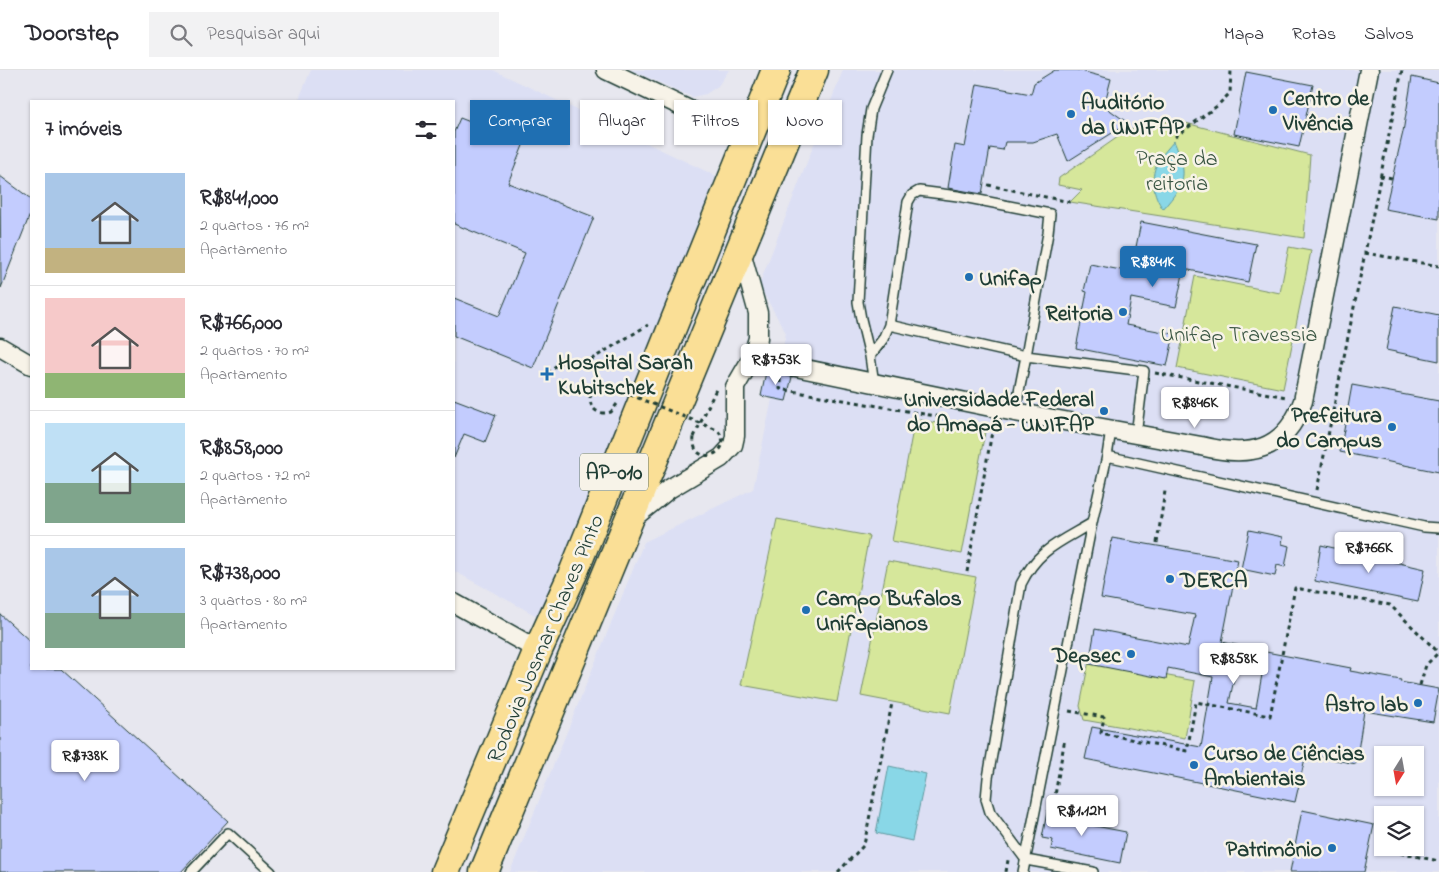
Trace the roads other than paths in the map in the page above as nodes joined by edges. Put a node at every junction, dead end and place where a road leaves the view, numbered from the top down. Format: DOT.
graph roads {
  1 [pos="606,70"];
  2 [pos="776,70"];
  3 [pos="814,70"];
  4 [pos="887,70"];
  5 [pos="1368,70"];
  6 [pos="674,103"];
  7 [pos="758,114"];
  8 [pos="745,145"];
  9 [pos="740,248"];
  10 [pos="888,325"];
  11 [pos="0,347"];
  12 [pos="870,356"];
  13 [pos="1026,356"];
  14 [pos="752,358"];
  15 [pos="30,364"];
  16 [pos="874,384"];
  17 [pos="1015,412"];
  18 [pos="1111,430"];
  19 [pos="1136,435"];
  20 [pos="1107,456"];
  21 [pos="628,522"];
  22 [pos="1092,523"];
  23 [pos="1438,528"];
  24 [pos="455,604"];
  25 [pos="538,650"];
  26 [pos="1026,860"];
  27 [pos="191,872"];
  28 [pos="271,872"];
  29 [pos="445,872"];
  30 [pos="484,872"];
  31 [pos="1024,872"];
  32 [pos="1094,872"];
  1 -- 6 [label="street"];
  2 -- 7 [label="main road, Rodovia Josmar Chaves Pinto / AP-010"];
  3 -- 9 [label="main road, Rodovia Josmar Chaves Pinto / AP-010"];
  4 -- 12 [label="lane"];
  5 -- 19 [label="street"];
  8 -- 25 [label="main road, Rodovia Josmar Chaves Pinto / AP-010"];
  9 -- 14 [label="street"];
  9 -- 21 [label="main road, Rodovia Josmar Chaves Pinto / AP-010"];
  10 -- 12 [label="lane"];
  10 -- 13 [label="lane"];
  10 -- 13 [label="lane"];
  11 -- 15 [label="street"];
  12 -- 16 [label="lane"];
  13 -- 17 [label="lane"];
  13 -- 19 [label="lane"];
  14 -- 16 [label="street"];
  14 -- 21 [label="street"];
  16 -- 17 [label="street"];
  17 -- 18 [label="street"];
  18 -- 19 [label="street"];
  18 -- 20 [label="lane"];
  20 -- 22 [label="lane"];
  20 -- 23 [label="lane"];
  21 -- 30 [label="main road, Rodovia Josmar Chaves Pinto / AP-010"];
  22 -- 26 [label="lane"];
  22 -- 26 [label="lane"];
  24 -- 25 [label="street"];
  25 -- 29 [label="main road, Rodovia Josmar Chaves Pinto / AP-010"];
  26 -- 31 [label="lane"];
  26 -- 32 [label="lane"];
  27 -- 28 [label="lane"];
}
